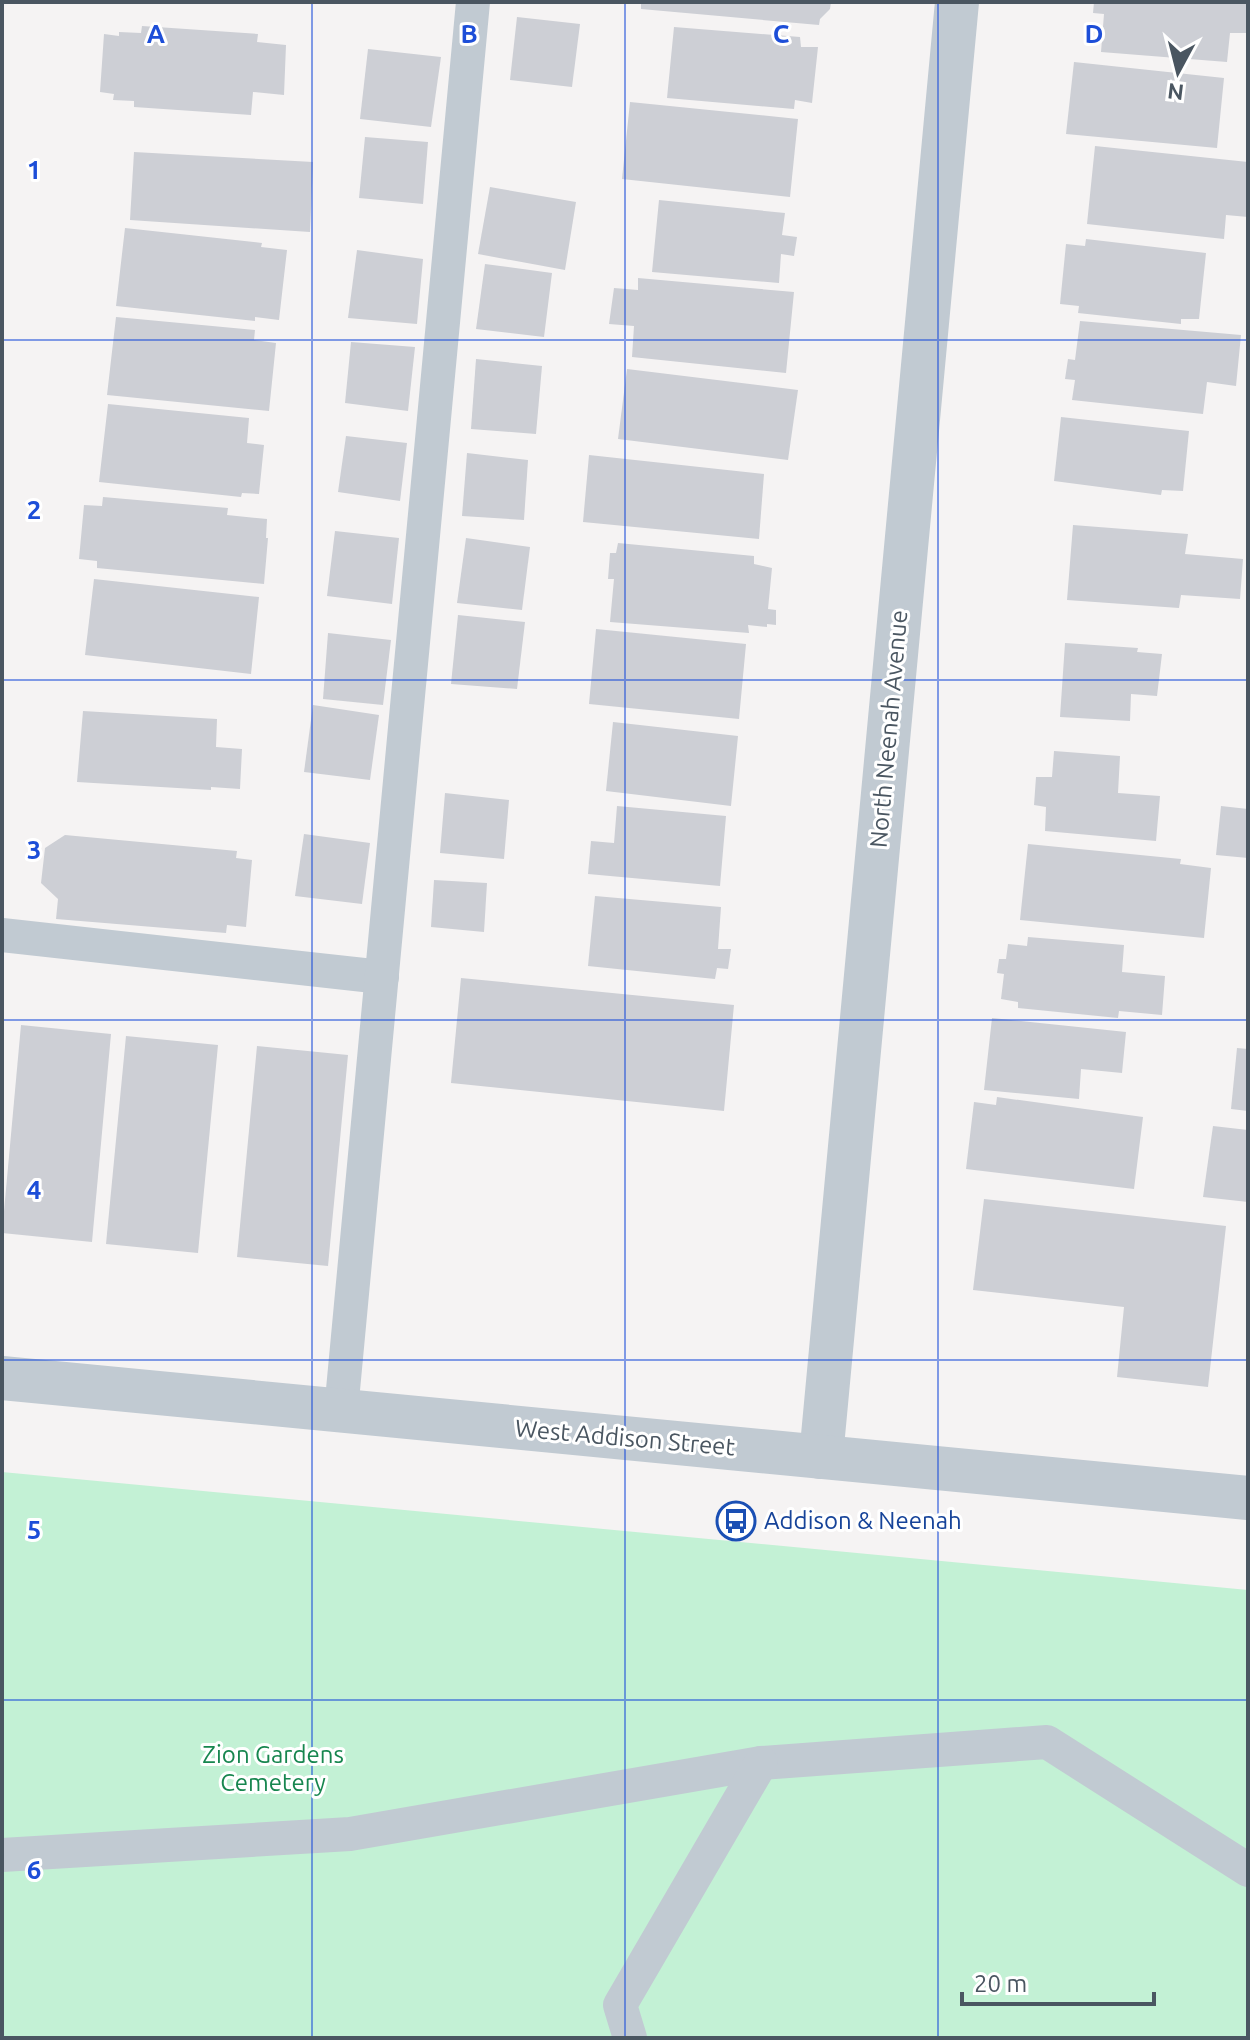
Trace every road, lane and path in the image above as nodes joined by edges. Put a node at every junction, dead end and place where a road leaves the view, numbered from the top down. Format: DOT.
graph roads {
  1 [pos="473,2"];
  2 [pos="957,2"];
  3 [pos="2,935"];
  4 [pos="382,977"];
  5 [pos="2,1378"];
  6 [pos="341,1411"];
  7 [pos="821,1457"];
  8 [pos="1248,1498"];
  9 [pos="761,1763"];
  10 [pos="2,1855"];
  11 [pos="1248,1870"];
  12 [pos="630,2038"];
  1 -- 4 [label="lane"];
  2 -- 7 [label="street, North Neenah Avenue"];
  3 -- 4 [label="lane"];
  4 -- 6 [label="lane"];
  5 -- 6 [label="street, West Addison Street"];
  6 -- 7 [label="street, West Addison Street"];
  7 -- 8 [label="street, West Addison Street"];
  9 -- 10 [label="lane"];
  9 -- 11 [label="lane"];
  9 -- 12 [label="lane"];
}
